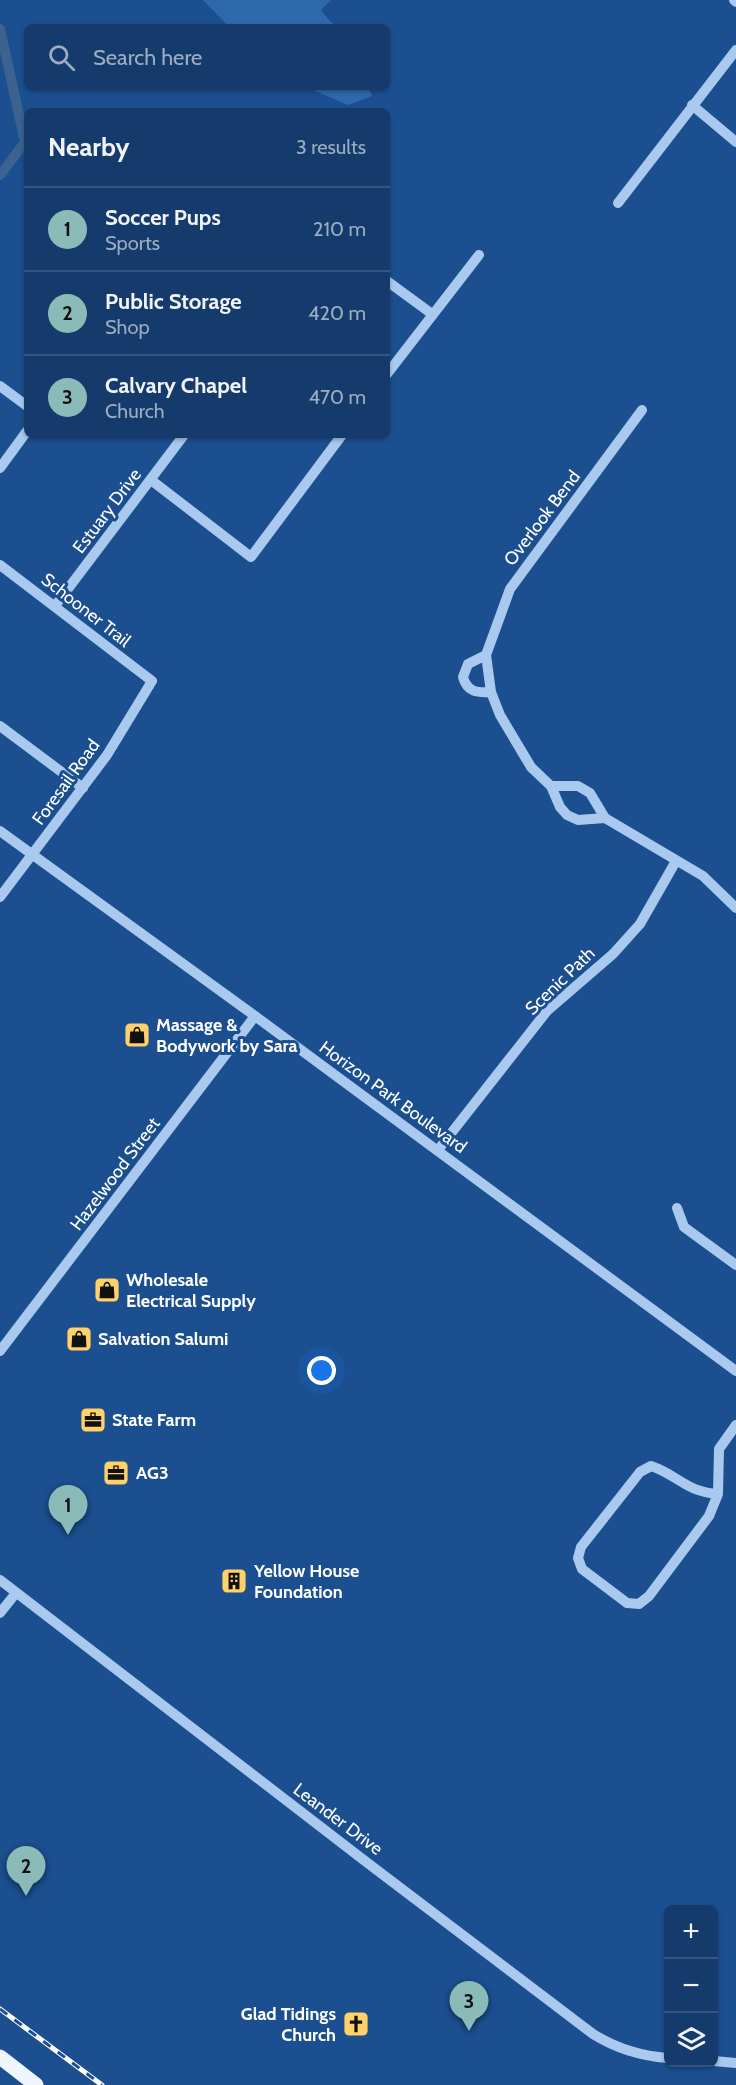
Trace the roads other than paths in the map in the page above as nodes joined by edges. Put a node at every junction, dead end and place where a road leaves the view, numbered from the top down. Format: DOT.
graph roads {
  1 [pos="736,50"];
  2 [pos="692,105"];
  3 [pos="736,142"];
  4 [pos="618,203"];
  5 [pos="479,255"];
  6 [pos="390,283"];
  7 [pos="432,314"];
  8 [pos="390,370"];
  9 [pos="0,386"];
  10 [pos="24,404"];
  11 [pos="642,410"];
  12 [pos="24,435"];
  13 [pos="182,438"];
  14 [pos="340,438"];
  15 [pos="0,468"];
  16 [pos="151,480"];
  17 [pos="0,565"];
  18 [pos="55,606"];
  19 [pos="486,655"];
  20 [pos="152,681"];
  21 [pos="491,692"];
  22 [pos="0,726"];
  23 [pos="551,786"];
  24 [pos="83,788"];
  25 [pos="604,818"];
  26 [pos="0,831"];
  27 [pos="33,855"];
  28 [pos="676,861"];
  29 [pos="0,897"];
  30 [pos="736,908"];
  31 [pos="255,1016"];
  32 [pos="438,1150"];
  33 [pos="677,1208"];
  34 [pos="736,1265"];
  35 [pos="0,1351"];
  36 [pos="736,1371"];
  37 [pos="736,1425"];
  38 [pos="718,1494"];
  39 [pos="0,1580"];
  40 [pos="16,1593"];
  41 [pos="0,1613"];
  42 [pos="0,2057"];
  43 [pos="664,2058"];
  44 [pos="718,2061"];
  45 [pos="736,2063"];
  46 [pos="36,2085"];
  1 -- 2 [label="street"];
  2 -- 3 [label="street"];
  2 -- 4 [label="street"];
  5 -- 7 [label="street"];
  6 -- 7 [label="street"];
  7 -- 8 [label="street"];
  9 -- 10 [label="street"];
  11 -- 19 [label="street, Overlook Bend"];
  12 -- 15 [label="street"];
  13 -- 16 [label="street, Estuary Drive"];
  14 -- 16 [label="street"];
  16 -- 18 [label="street, Estuary Drive"];
  17 -- 18 [label="street, Schooner Trail"];
  18 -- 20 [label="street, Schooner Trail"];
  19 -- 21 [label="street, Overlook Bend"];
  19 -- 21 [label="street, Overlook Bend"];
  20 -- 24 [label="street, Foresail Road"];
  21 -- 23 [label="street, Overlook Bend"];
  22 -- 24 [label="street"];
  23 -- 25 [label="street"];
  23 -- 25 [label="street, Overlook Bend"];
  24 -- 27 [label="street, Foresail Road"];
  25 -- 28 [label="street"];
  26 -- 27 [label="street, Horizon Park Boulevard"];
  27 -- 29 [label="street, Foresail Road"];
  27 -- 31 [label="street, Horizon Park Boulevard"];
  28 -- 30 [label="street"];
  28 -- 32 [label="street, Scenic Path"];
  31 -- 32 [label="street, Horizon Park Boulevard"];
  31 -- 35 [label="street, Hazelwood Street"];
  32 -- 36 [label="street, Horizon Park Boulevard"];
  33 -- 34 [label="street"];
  37 -- 38 [label="street"];
  38 -- 38 [label="street"];
  39 -- 40 [label="street, Leander Drive"];
  40 -- 41 [label="street"];
  40 -- 43 [label="street, Leander Drive"];
  42 -- 46 [label="main road"];
  44 -- 45 [label="street"];
}
